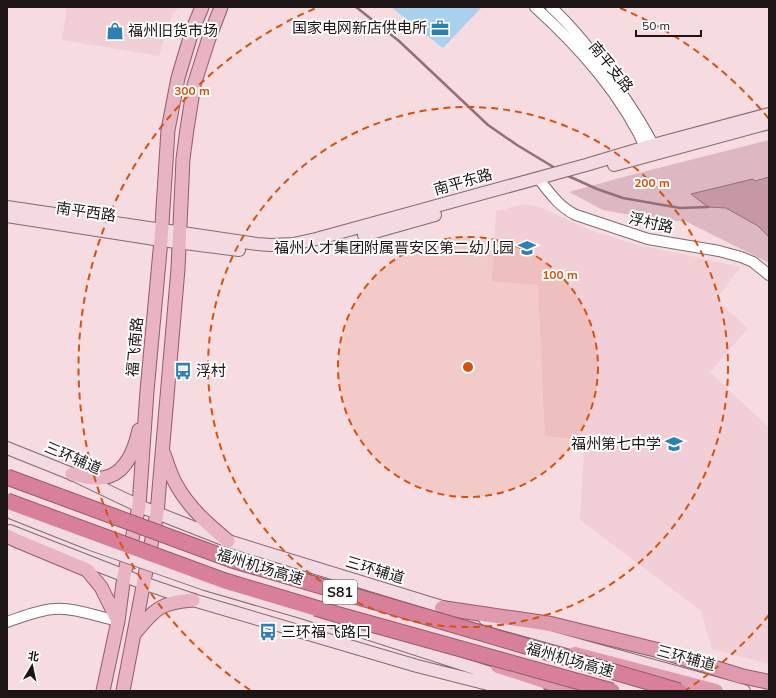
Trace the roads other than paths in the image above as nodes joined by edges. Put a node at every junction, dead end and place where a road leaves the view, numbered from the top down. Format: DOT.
graph roads {
  1 [pos="202,7"];
  2 [pos="221,7"];
  3 [pos="535,7"];
  4 [pos="551,7"];
  5 [pos="769,114"];
  6 [pos="769,123"];
  7 [pos="651,150"];
  8 [pos="545,180"];
  9 [pos="7,207"];
  10 [pos="7,216"];
  11 [pos="161,235"];
  12 [pos="180,237"];
  13 [pos="769,275"];
  14 [pos="147,391"];
  15 [pos="7,448"];
  16 [pos="162,449"];
  17 [pos="72,474"];
  18 [pos="7,477"];
  19 [pos="7,501"];
  20 [pos="139,506"];
  21 [pos="7,511"];
  22 [pos="157,513"];
  23 [pos="7,530"];
  24 [pos="7,536"];
  25 [pos="228,542"];
  26 [pos="124,576"];
  27 [pos="143,583"];
  28 [pos="193,600"];
  29 [pos="442,608"];
  30 [pos="339,615"];
  31 [pos="118,621"];
  32 [pos="7,622"];
  33 [pos="473,631"];
  34 [pos="134,635"];
  35 [pos="769,682"];
  36 [pos="103,691"];
  37 [pos="123,691"];
  38 [pos="516,691"];
  39 [pos="538,691"];
  40 [pos="575,691"];
  41 [pos="612,691"];
  42 [pos="679,691"];
  43 [pos="716,691"];
  44 [pos="744,691"];
  1 -- 11 [label="main road, 福飞南路"];
  2 -- 12 [label="main road"];
  3 -- 7 [label="street, 南平支路"];
  4 -- 7 [label="street, 南平支路"];
  5 -- 7 [label="main road, 南平东路"];
  6 -- 7 [label="main road, 南平东路"];
  7 -- 8 [label="main road, 南平东路"];
  8 -- 12 [label="main road, 南平东路"];
  8 -- 13 [label="street, 浮村路"];
  9 -- 11 [label="main road, 南平西路"];
  10 -- 11 [label="main road, 南平西路"];
  11 -- 12 [label="main road, 南平东路"];
  11 -- 14 [label="main road, 福飞南路"];
  12 -- 16 [label="main road"];
  14 -- 17 [label="main road"];
  14 -- 20 [label="main road, 福飞南路"];
  15 -- 17 [label="main road, 三环辅道"];
  16 -- 22 [label="main road"];
  16 -- 25 [label="main road"];
  17 -- 20 [label="main road, 三环辅道"];
  18 -- 33 [label="highway, 福州机场高速 / S81, bridge"];
  19 -- 30 [label="highway, 福州机场高速 / S81, bridge"];
  20 -- 22 [label="main road, 三环辅道"];
  20 -- 26 [label="main road, 福飞南路"];
  21 -- 39 [label="main road, bridge"];
  22 -- 25 [label="main road, 三环辅道"];
  22 -- 27 [label="main road"];
  23 -- 26 [label="main road"];
  24 -- 31 [label="main road"];
  25 -- 29 [label="main road, 三环辅道"];
  26 -- 27 [label="main road"];
  26 -- 31 [label="main road, 福飞南路"];
  27 -- 28 [label="main road"];
  27 -- 34 [label="main road"];
  28 -- 34 [label="main road"];
  28 -- 38 [label="main road"];
  29 -- 35 [label="highway"];
  29 -- 44 [label="main road, 三环辅道"];
  30 -- 40 [label="highway, bridge"];
  30 -- 41 [label="highway, 福州机场高速 / S81, bridge"];
  31 -- 32 [label="street"];
  31 -- 36 [label="main road, 福飞南路"];
  33 -- 42 [label="highway, 福州机场高速 / S81, bridge"];
  33 -- 43 [label="highway, bridge"];
  34 -- 37 [label="main road"];
}
